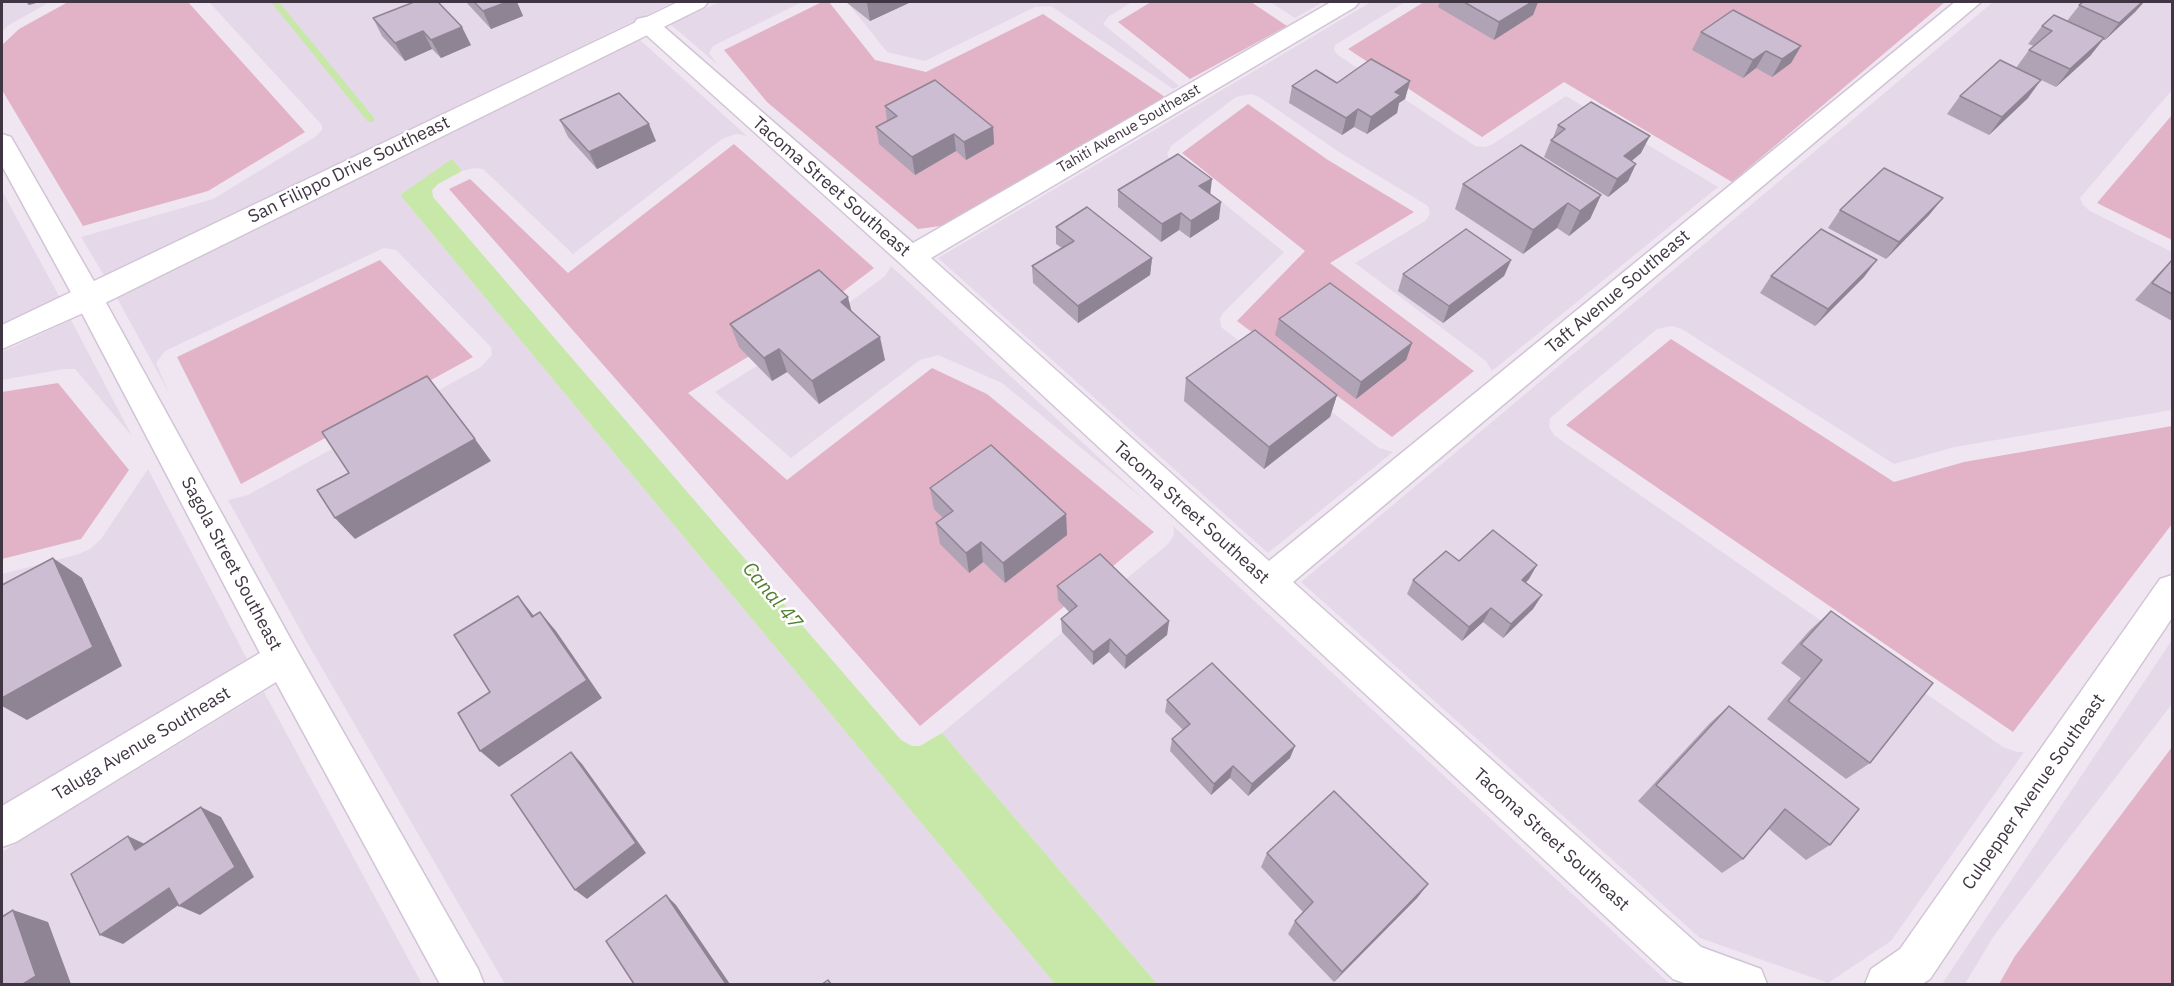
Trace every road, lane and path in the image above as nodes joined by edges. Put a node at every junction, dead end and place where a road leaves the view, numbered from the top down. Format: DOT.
graph roads {
  1 [pos="696,2"];
  2 [pos="1347,2"];
  3 [pos="1969,2"];
  4 [pos="646,24"];
  5 [pos="2,143"];
  6 [pos="910,258"];
  7 [pos="88,298"];
  8 [pos="2,338"];
  9 [pos="1267,583"];
  10 [pos="2172,590"];
  11 [pos="282,659"];
  12 [pos="2,828"];
  13 [pos="463,984"];
  14 [pos="1746,984"];
  15 [pos="1886,984"];
  1 -- 4 [label="street, San Filippo Drive Southeast"];
  2 -- 6 [label="street, Tahiti Avenue Southeast"];
  3 -- 9 [label="street, Taft Avenue Southeast"];
  4 -- 6 [label="street, Tacoma Street Southeast"];
  4 -- 7 [label="street, San Filippo Drive Southeast"];
  5 -- 7 [label="street, Sagola Street Southeast"];
  6 -- 9 [label="street, Tacoma Street Southeast"];
  7 -- 8 [label="street, San Filippo Drive Southeast"];
  7 -- 11 [label="street, Sagola Street Southeast"];
  9 -- 14 [label="street, Tacoma Street Southeast"];
  10 -- 15 [label="street, Culpepper Avenue Southeast"];
  11 -- 12 [label="street, Taluga Avenue Southeast"];
  11 -- 13 [label="street, Sagola Street Southeast"];
}
